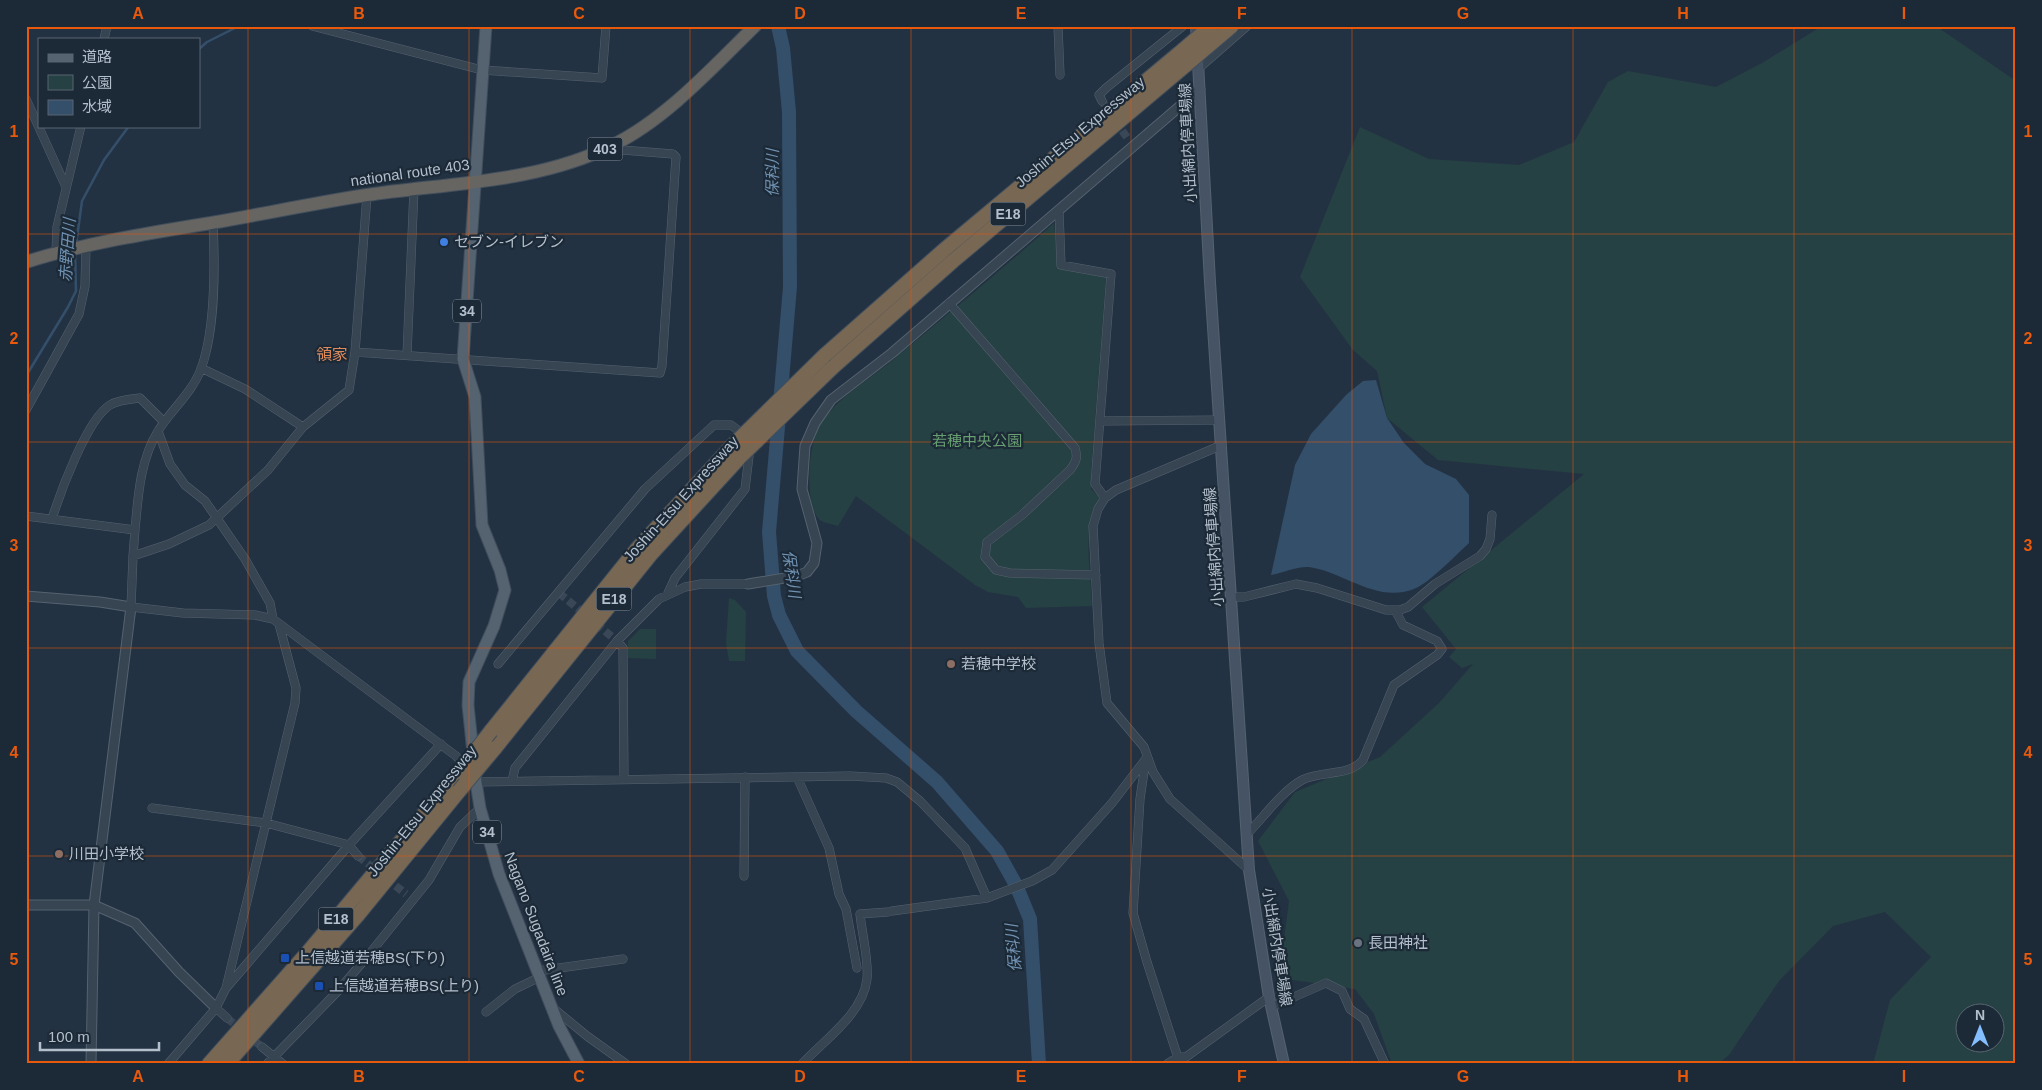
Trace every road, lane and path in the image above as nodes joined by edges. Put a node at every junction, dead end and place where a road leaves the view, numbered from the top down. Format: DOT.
graph roads {
  1 [pos="312,26"];
  2 [pos="486,26"];
  3 [pos="606,26"];
  4 [pos="755,26"];
  5 [pos="1058,26"];
  6 [pos="1183,26"];
  7 [pos="1196,26"];
  8 [pos="1210,26"];
  9 [pos="1232,26"];
  10 [pos="1248,26"];
  11 [pos="1187,62"];
  12 [pos="482,70"];
  13 [pos="1060,75"];
  14 [pos="1200,89"];
  15 [pos="26,99"];
  16 [pos="1102,101"];
  17 [pos="38,125"];
  18 [pos="39,128"];
  19 [pos="81,128"];
  20 [pos="615,145"];
  21 [pos="476,180"];
  22 [pos="66,187"];
  23 [pos="414,189"];
  24 [pos="367,195"];
  25 [pos="1060,211"];
  26 [pos="213,222"];
  27 [pos="82,247"];
  28 [pos="60,252"];
  29 [pos="26,263"];
  30 [pos="949,303"];
  31 [pos="355,352"];
  32 [pos="407,356"];
  33 [pos="463,359"];
  34 [pos="201,368"];
  35 [pos="26,410"];
  36 [pos="1220,420"];
  37 [pos="1100,421"];
  38 [pos="164,422"];
  39 [pos="303,427"];
  40 [pos="158,431"];
  41 [pos="1222,444"];
  42 [pos="736,451"];
  43 [pos="1105,498"];
  44 [pos="1492,515"];
  45 [pos="26,516"];
  46 [pos="218,517"];
  47 [pos="52,519"];
  48 [pos="135,530"];
  49 [pos="133,556"];
  50 [pos="1096,575"];
  51 [pos="748,584"];
  52 [pos="668,593"];
  53 [pos="26,596"];
  54 [pos="1232,596"];
  55 [pos="131,607"];
  56 [pos="1394,610"];
  57 [pos="276,622"];
  58 [pos="617,641"];
  59 [pos="498,664"];
  60 [pos="441,744"];
  61 [pos="1146,758"];
  62 [pos="745,777"];
  63 [pos="797,777"];
  64 [pos="624,779"];
  65 [pos="512,781"];
  66 [pos="476,782"];
  67 [pos="152,808"];
  68 [pos="480,808"];
  69 [pos="266,822"];
  70 [pos="1247,834"];
  71 [pos="348,845"];
  72 [pos="358,856"];
  73 [pos="1250,870"];
  74 [pos="744,876"];
  75 [pos="987,898"];
  76 [pos="26,905"];
  77 [pos="94,905"];
  78 [pos="623,959"];
  79 [pos="857,968"];
  80 [pos="539,974"];
  81 [pos="226,988"];
  82 [pos="1270,1002"];
  83 [pos="551,1006"];
  84 [pos="216,1008"];
  85 [pos="486,1012"];
  86 [pos="227,1018"];
  87 [pos="262,1047"];
  88 [pos="275,1056"];
  89 [pos="1179,1060"];
  90 [pos="92,1064"];
  91 [pos="168,1064"];
  92 [pos="209,1064"];
  93 [pos="227,1064"];
  94 [pos="267,1064"];
  95 [pos="283,1064"];
  96 [pos="579,1064"];
  97 [pos="626,1064"];
  98 [pos="802,1064"];
  99 [pos="1167,1064"];
  100 [pos="1284,1064"];
  101 [pos="1385,1064"];
  1 -- 12 [label="street"];
  2 -- 12 [label="main road, Nagano Sugadaira line / 34"];
  3 -- 12 [label="street"];
  4 -- 20 [label="highway, national route 403 / 403"];
  5 -- 13 [label="street"];
  6 -- 16 [label="street"];
  7 -- 11 [label="main road, 小出綿内停車場線"];
  8 -- 11 [label="highway, Joshin-Etsu Expressway / E18, bridge"];
  9 -- 11 [label="highway, Joshin-Etsu Expressway / E18, bridge"];
  10 -- 11 [label="street"];
  11 -- 14 [label="main road, 小出綿内停車場線"];
  11 -- 42 [label="highway, Joshin-Etsu Expressway / E18, bridge"];
  11 -- 42 [label="highway, Joshin-Etsu Expressway / E18, bridge"];
  12 -- 21 [label="main road, Nagano Sugadaira line / 34"];
  14 -- 25 [label="street"];
  14 -- 36 [label="main road, 小出綿内停車場線"];
  15 -- 17 [label="street"];
  18 -- 22 [label="street"];
  19 -- 22 [label="street"];
  20 -- 21 [label="highway, national route 403 / 403"];
  20 -- 33 [label="street"];
  21 -- 23 [label="highway, national route 403 / 403"];
  21 -- 33 [label="main road, Nagano Sugadaira line / 34"];
  22 -- 28 [label="street"];
  23 -- 24 [label="highway, national route 403 / 403"];
  23 -- 32 [label="street"];
  24 -- 26 [label="highway, national route 403 / 403"];
  24 -- 31 [label="street"];
  25 -- 30 [label="street"];
  25 -- 37 [label="street"];
  26 -- 27 [label="highway, national route 403 / 403"];
  26 -- 34 [label="street"];
  27 -- 28 [label="highway, national route 403 / 403"];
  27 -- 35 [label="street"];
  28 -- 29 [label="highway, national route 403 / 403"];
  30 -- 50 [label="street"];
  30 -- 51 [label="street"];
  31 -- 32 [label="street"];
  31 -- 39 [label="street"];
  32 -- 33 [label="street"];
  33 -- 66 [label="main road, Nagano Sugadaira line / 34"];
  34 -- 38 [label="street"];
  34 -- 39 [label="street"];
  36 -- 37 [label="street"];
  36 -- 41 [label="main road, 小出綿内停車場線"];
  37 -- 43 [label="street"];
  38 -- 40 [label="street"];
  38 -- 47 [label="street"];
  39 -- 46 [label="street"];
  40 -- 46 [label="street"];
  40 -- 48 [label="street"];
  41 -- 43 [label="street"];
  41 -- 54 [label="main road, 小出綿内停車場線"];
  42 -- 92 [label="highway, Joshin-Etsu Expressway / E18, bridge"];
  42 -- 93 [label="highway, Joshin-Etsu Expressway / E18, bridge"];
  43 -- 50 [label="street"];
  44 -- 56 [label="street"];
  45 -- 47 [label="street"];
  46 -- 49 [label="street"];
  46 -- 57 [label="street"];
  47 -- 48 [label="street"];
  48 -- 49 [label="street"];
  49 -- 55 [label="street"];
  50 -- 61 [label="street"];
  51 -- 52 [label="street"];
  52 -- 58 [label="street"];
  52 -- 59 [label="street"];
  53 -- 55 [label="street"];
  54 -- 56 [label="street"];
  54 -- 70 [label="main road, 小出綿内停車場線"];
  55 -- 57 [label="street"];
  55 -- 77 [label="street"];
  56 -- 70 [label="street"];
  57 -- 60 [label="street"];
  57 -- 69 [label="street"];
  58 -- 64 [label="street"];
  58 -- 65 [label="street"];
  60 -- 66 [label="street"];
  60 -- 71 [label="street"];
  61 -- 73 [label="street"];
  61 -- 75 [label="street"];
  61 -- 89 [label="street"];
  62 -- 63 [label="street"];
  62 -- 64 [label="street"];
  62 -- 74 [label="street"];
  63 -- 75 [label="street"];
  63 -- 79 [label="street"];
  64 -- 65 [label="street"];
  65 -- 66 [label="street"];
  66 -- 68 [label="main road, Nagano Sugadaira line / 34"];
  67 -- 69 [label="street"];
  68 -- 80 [label="main road, Nagano Sugadaira line / 34"];
  68 -- 88 [label="street"];
  69 -- 71 [label="street"];
  69 -- 81 [label="street"];
  70 -- 73 [label="main road, 小出綿内停車場線"];
  71 -- 72 [label="street"];
  71 -- 81 [label="street"];
  73 -- 82 [label="main road, 小出綿内停車場線"];
  75 -- 98 [label="street"];
  76 -- 77 [label="street"];
  77 -- 84 [label="street"];
  77 -- 90 [label="street"];
  78 -- 80 [label="street"];
  80 -- 83 [label="main road, Nagano Sugadaira line / 34"];
  80 -- 85 [label="street"];
  81 -- 84 [label="street"];
  82 -- 89 [label="street"];
  82 -- 100 [label="main road, 小出綿内停車場線"];
  82 -- 101 [label="street"];
  83 -- 96 [label="main road, Nagano Sugadaira line / 34"];
  83 -- 97 [label="street"];
  84 -- 86 [label="street"];
  84 -- 91 [label="street"];
  87 -- 88 [label="street"];
  88 -- 94 [label="street"];
  88 -- 95 [label="street"];
  89 -- 99 [label="street"];
}
